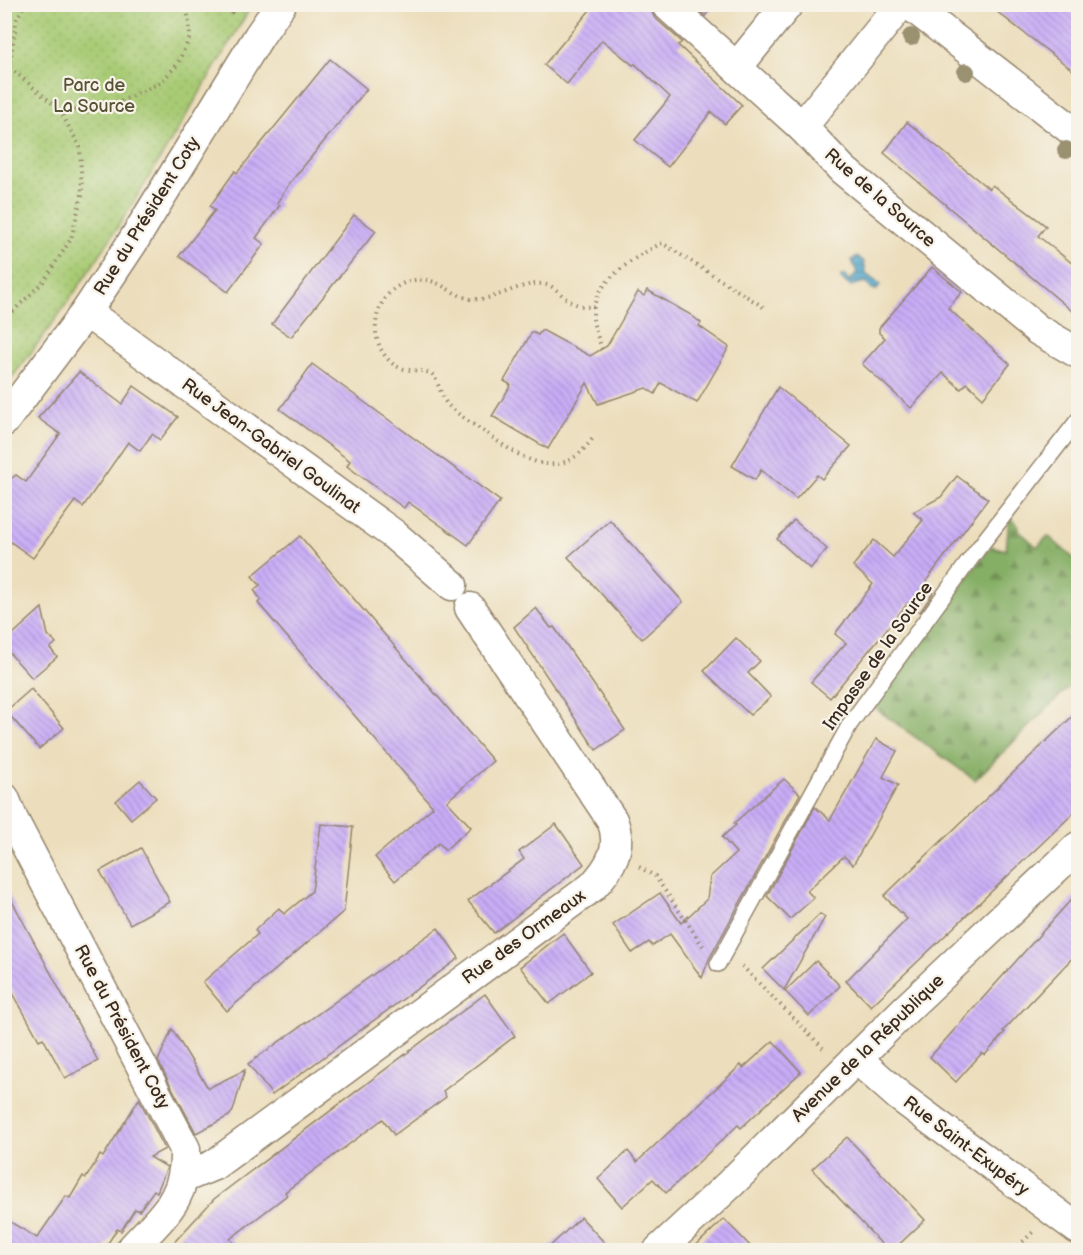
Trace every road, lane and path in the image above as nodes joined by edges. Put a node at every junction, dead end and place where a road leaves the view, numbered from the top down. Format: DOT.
graph roads {
  1 [pos="26,4"];
  2 [pos="187,4"];
  3 [pos="281,4"];
  4 [pos="666,4"];
  5 [pos="788,4"];
  6 [pos="901,4"];
  7 [pos="909,4"];
  8 [pos="7,67"];
  9 [pos="737,67"];
  10 [pos="59,109"];
  11 [pos="802,127"];
  12 [pos="1078,135"];
  13 [pos="594,307"];
  14 [pos="765,308"];
  15 [pos="86,312"];
  16 [pos="4,320"];
  17 [pos="602,349"];
  18 [pos="1078,353"];
  19 [pos="1078,420"];
  20 [pos="4,421"];
  21 [pos="592,440"];
  22 [pos="452,585"];
  23 [pos="470,608"];
  24 [pos="4,798"];
  25 [pos="1078,847"];
  26 [pos="615,854"];
  27 [pos="727,946"];
  28 [pos="718,964"];
  29 [pos="847,1067"];
  30 [pos="185,1177"];
  31 [pos="1078,1229"];
  32 [pos="131,1251"];
  33 [pos="659,1251"];
  1 -- 8 [label="path"];
  2 -- 10 [label="path"];
  3 -- 15 [label="street, Rue du Président Coty"];
  4 -- 9 [label="street, Rue de la Source"];
  5 -- 9 [label="street"];
  6 -- 11 [label="street"];
  7 -- 12 [label="street"];
  8 -- 10 [label="path"];
  9 -- 11 [label="street, Rue de la Source"];
  10 -- 16 [label="path"];
  11 -- 18 [label="street, Rue de la Source"];
  13 -- 14 [label="path"];
  13 -- 17 [label="path"];
  13 -- 21 [label="path"];
  15 -- 20 [label="street, Rue du Président Coty"];
  15 -- 22 [label="street, Rue Jean-Gabriel Goulinat"];
  19 -- 27 [label="lane, Impasse de la Source"];
  23 -- 26 [label="street"];
  24 -- 30 [label="street, Rue du Président Coty"];
  25 -- 29 [label="street, Avenue de la République"];
  26 -- 28 [label="path"];
  26 -- 30 [label="street, Rue des Ormeaux"];
  27 -- 28 [label="lane, Impasse de la Source"];
  27 -- 29 [label="path"];
  29 -- 31 [label="street, Rue Saint-Exupéry"];
  29 -- 33 [label="street, Avenue de la République"];
  30 -- 32 [label="street, Rue du Président Coty"];
}
